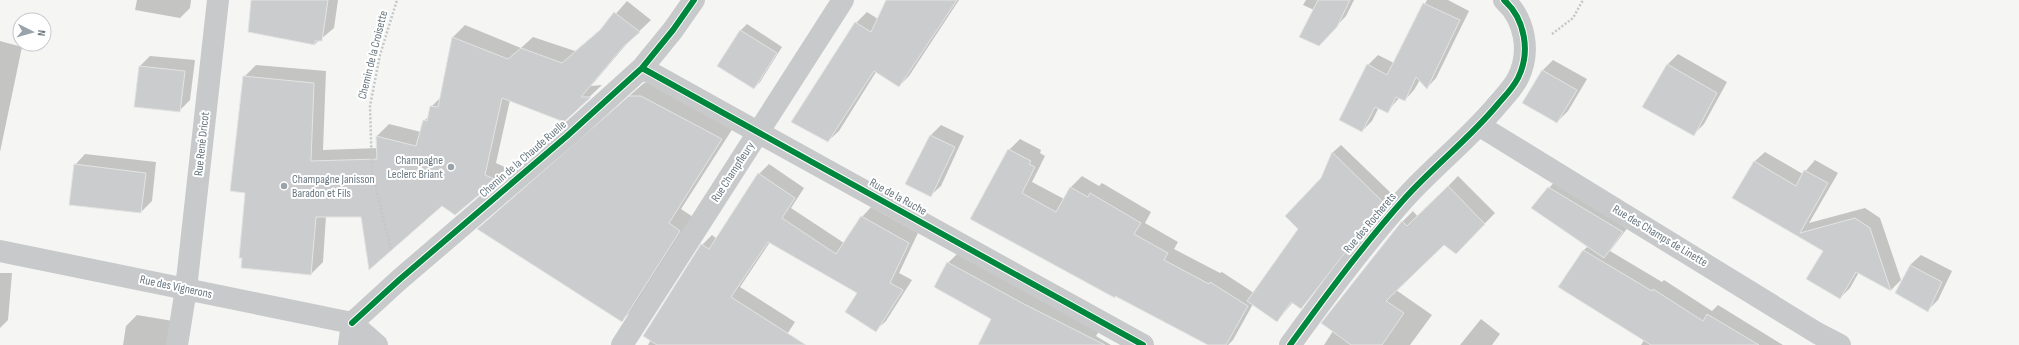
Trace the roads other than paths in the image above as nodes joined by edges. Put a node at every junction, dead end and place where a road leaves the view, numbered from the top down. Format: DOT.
graph roads {
  1 [pos="218,0"];
  2 [pos="694,0"];
  3 [pos="844,0"];
  4 [pos="1504,0"];
  5 [pos="642,68"];
  6 [pos="1480,126"];
  7 [pos="758,133"];
  8 [pos="0,251"];
  9 [pos="186,289"];
  10 [pos="352,323"];
  11 [pos="177,345"];
  12 [pos="349,345"];
  13 [pos="377,345"];
  14 [pos="622,345"];
  15 [pos="1143,345"];
  16 [pos="1290,345"];
  17 [pos="1840,345"];
  1 -- 9 [label="street, Rue René Dricot"];
  2 -- 5 [label="street, Chemin de la Chaude Ruelle"];
  3 -- 7 [label="street, Rue Champfleury"];
  4 -- 6 [label="street, Rue des Rocherets"];
  5 -- 7 [label="street, Rue de la Ruche"];
  5 -- 10 [label="street, Chemin de la Chaude Ruelle"];
  6 -- 16 [label="street, Rue des Rocherets"];
  6 -- 17 [label="street, Rue des Champs de Linette"];
  7 -- 14 [label="street, Rue Champfleury"];
  7 -- 15 [label="street, Rue de la Ruche"];
  8 -- 9 [label="street, Rue des Vignerons"];
  9 -- 10 [label="street, Rue des Vignerons"];
  9 -- 11 [label="street, Rue René Dricot"];
  10 -- 12 [label="street"];
  10 -- 13 [label="street"];
}
